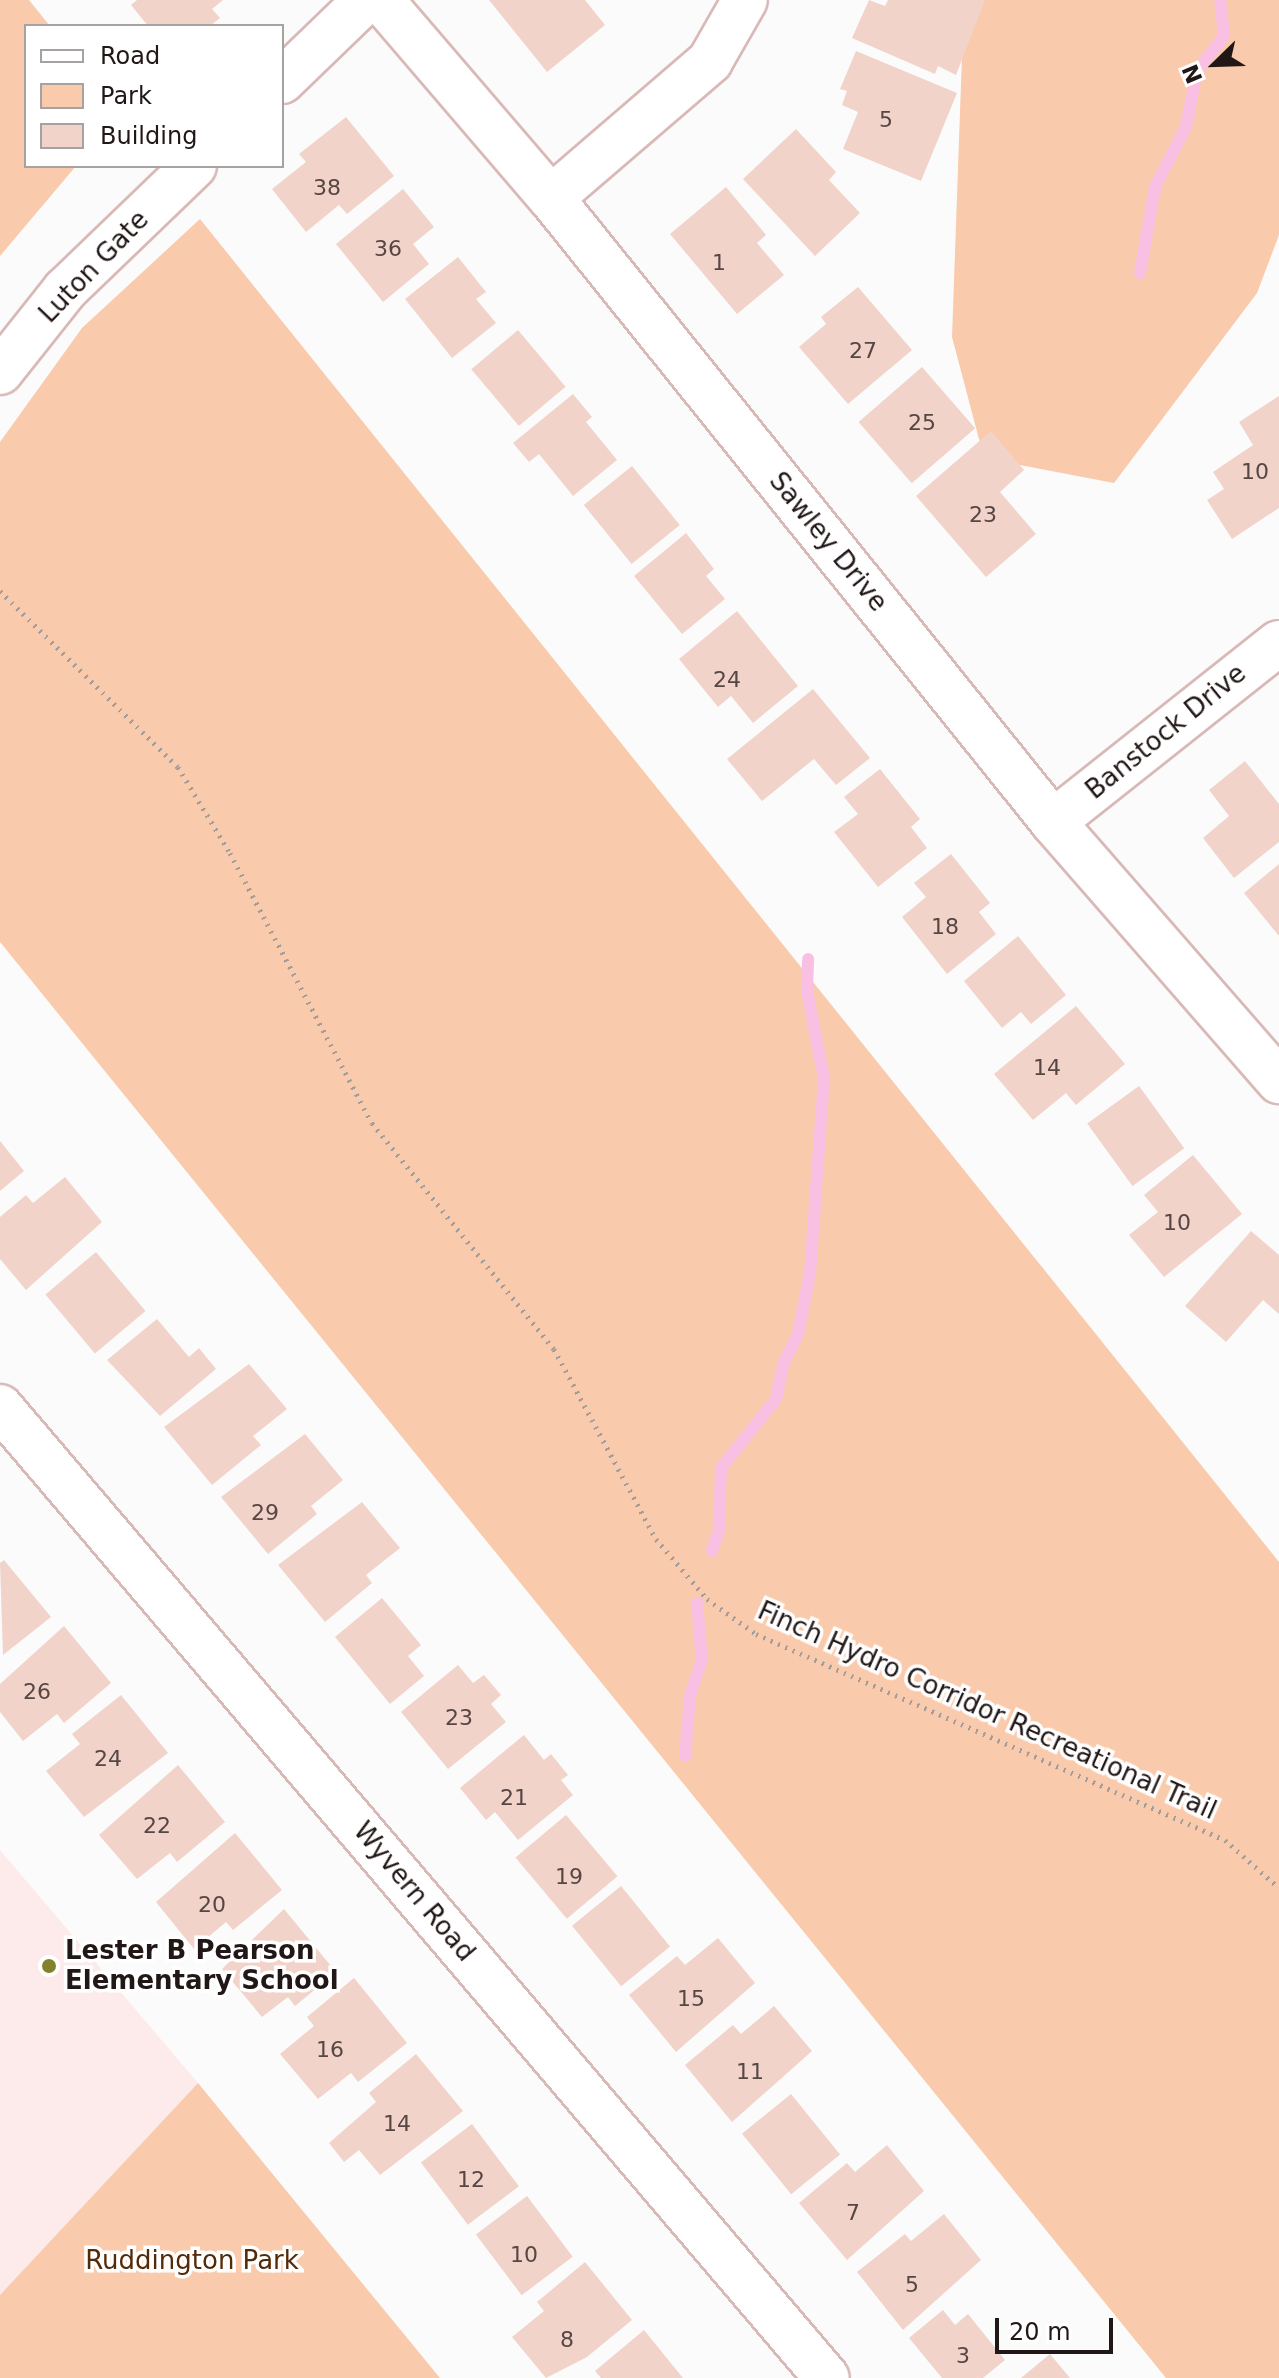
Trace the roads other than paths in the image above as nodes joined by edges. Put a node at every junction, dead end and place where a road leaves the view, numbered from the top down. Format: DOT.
graph roads {
  1 [pos="366,0"];
  2 [pos="381,0"];
  3 [pos="745,0"];
  4 [pos="284,79"];
  5 [pos="192,168"];
  6 [pos="551,198"];
  7 [pos="0,372"];
  8 [pos="1279,643"];
  9 [pos="1053,822"];
  10 [pos="1279,1081"];
  11 [pos="0,1407"];
  12 [pos="827,2378"];
  1 -- 4 [label="street"];
  2 -- 6 [label="street, Sawley Drive"];
  3 -- 6 [label="street"];
  5 -- 7 [label="street, Luton Gate"];
  6 -- 9 [label="street, Sawley Drive"];
  8 -- 9 [label="street, Banstock Drive"];
  9 -- 10 [label="street, Sawley Drive"];
  11 -- 12 [label="street, Wyvern Road"];
}
